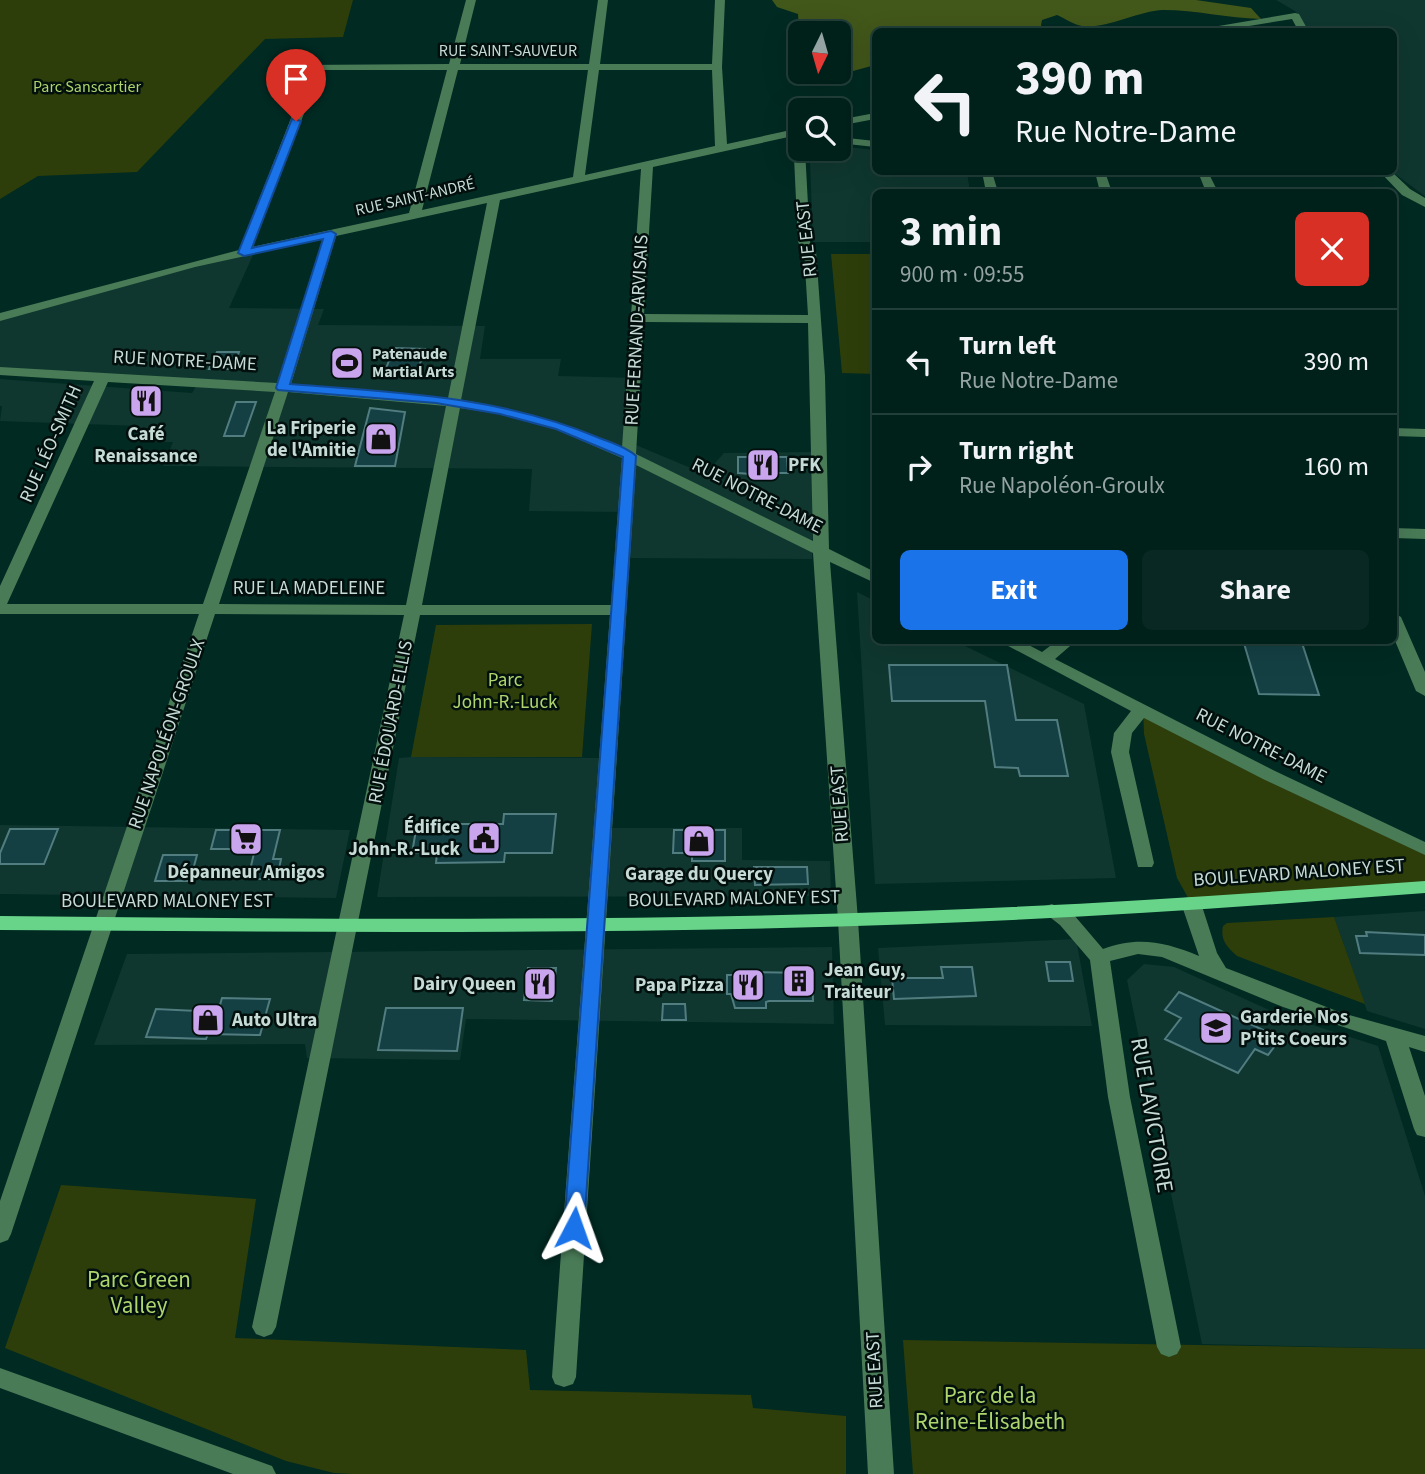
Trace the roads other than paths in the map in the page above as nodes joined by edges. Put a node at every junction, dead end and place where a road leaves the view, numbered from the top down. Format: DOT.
graph roads {
  1 [pos="471,0"];
  2 [pos="603,0"];
  3 [pos="720,0"];
  4 [pos="1223,28"];
  5 [pos="1302,28"];
  6 [pos="299,67"];
  7 [pos="455,67"];
  8 [pos="593,67"];
  9 [pos="718,67"];
  10 [pos="317,68"];
  11 [pos="872,117"];
  12 [pos="851,121"];
  13 [pos="788,135"];
  14 [pos="851,141"];
  15 [pos="872,144"];
  16 [pos="721,147"];
  17 [pos="798,161"];
  18 [pos="647,164"];
  19 [pos="1389,175"];
  20 [pos="579,178"];
  21 [pos="494,198"];
  22 [pos="1425,203"];
  23 [pos="415,215"];
  24 [pos="331,234"];
  25 [pos="244,253"];
  26 [pos="0,317"];
  27 [pos="637,318"];
  28 [pos="814,319"];
  29 [pos="0,371"];
  30 [pos="103,377"];
  31 [pos="283,388"];
  32 [pos="455,402"];
  33 [pos="1397,432"];
  34 [pos="1425,433"];
  35 [pos="629,456"];
  36 [pos="1397,533"];
  37 [pos="1425,534"];
  38 [pos="821,552"];
  39 [pos="872,577"];
  40 [pos="0,606"];
  41 [pos="209,609"];
  42 [pos="413,610"];
  43 [pos="618,610"];
  44 [pos="1397,626"];
  45 [pos="1013,644"];
  46 [pos="1064,644"];
  47 [pos="1044,659"];
  48 [pos="1425,691"];
  49 [pos="1143,710"];
  50 [pos="1425,849"];
  51 [pos="1146,863"];
  52 [pos="1425,887"];
  53 [pos="1191,904"];
  54 [pos="1052,911"];
  55 [pos="848,920"];
  56 [pos="0,923"];
  57 [pos="103,923"];
  58 [pos="349,923"];
  59 [pos="597,923"];
  60 [pos="1100,958"];
  61 [pos="1220,974"];
  62 [pos="1395,1037"];
  63 [pos="1425,1044"];
  64 [pos="1425,1129"];
  65 [pos="0,1234"];
  66 [pos="264,1327"];
  67 [pos="1170,1347"];
  68 [pos="564,1377"];
  69 [pos="0,1378"];
  70 [pos="264,1474"];
  71 [pos="881,1474"];
  1 -- 7 [label="street"];
  2 -- 8 [label="street"];
  3 -- 9 [label="street"];
  4 -- 5 [label="street"];
  6 -- 10 [label="street, RUE SAINT-SAUVEUR"];
  7 -- 8 [label="street, RUE SAINT-SAUVEUR"];
  7 -- 10 [label="street, RUE SAINT-SAUVEUR"];
  7 -- 23 [label="street"];
  8 -- 9 [label="street, RUE SAINT-SAUVEUR"];
  8 -- 20 [label="street"];
  9 -- 16 [label="street"];
  10 -- 25 [label="street"];
  11 -- 12 [label="street"];
  13 -- 16 [label="street, RUE SAINT-ANDRÉ"];
  14 -- 15 [label="street"];
  16 -- 18 [label="street, RUE SAINT-ANDRÉ"];
  17 -- 28 [label="street, RUE EAST"];
  18 -- 20 [label="street, RUE SAINT-ANDRÉ"];
  18 -- 27 [label="street, RUE FERNAND-ARVISAIS"];
  19 -- 22 [label="street"];
  20 -- 21 [label="street, RUE SAINT-ANDRÉ"];
  21 -- 23 [label="street, RUE SAINT-ANDRÉ"];
  21 -- 32 [label="street, RUE ÉDOUARD-ELLIS"];
  23 -- 24 [label="street, RUE SAINT-ANDRÉ"];
  24 -- 25 [label="street, RUE SAINT-ANDRÉ"];
  24 -- 31 [label="street, RUE NAPOLÉON-GROULX"];
  25 -- 26 [label="street, RUE SAINT-ANDRÉ"];
  27 -- 28 [label="street"];
  27 -- 35 [label="street, RUE FERNAND-ARVISAIS"];
  28 -- 38 [label="street, RUE EAST"];
  29 -- 30 [label="street, RUE NOTRE-DAME"];
  30 -- 31 [label="street, RUE NOTRE-DAME"];
  30 -- 40 [label="street, RUE LÉO-SMITH"];
  31 -- 32 [label="street, RUE NOTRE-DAME"];
  31 -- 41 [label="street, RUE NAPOLÉON-GROULX"];
  32 -- 35 [label="street, RUE NOTRE-DAME"];
  32 -- 42 [label="street, RUE ÉDOUARD-ELLIS"];
  33 -- 34 [label="street"];
  35 -- 38 [label="street, RUE NOTRE-DAME"];
  35 -- 43 [label="street, RUE FERNAND-ARVISAIS"];
  36 -- 37 [label="street"];
  38 -- 39 [label="street, RUE NOTRE-DAME"];
  38 -- 55 [label="street, RUE EAST"];
  40 -- 41 [label="street, RUE LA MADELEINE"];
  41 -- 42 [label="street, RUE LA MADELEINE"];
  41 -- 57 [label="street, RUE NAPOLÉON-GROULX"];
  42 -- 43 [label="street, RUE LA MADELEINE"];
  42 -- 58 [label="street, RUE ÉDOUARD-ELLIS"];
  43 -- 59 [label="street, RUE FERNAND-ARVISAIS"];
  44 -- 48 [label="street"];
  45 -- 47 [label="street, RUE NOTRE-DAME"];
  46 -- 47 [label="street"];
  47 -- 49 [label="street, RUE NOTRE-DAME"];
  49 -- 50 [label="street, RUE NOTRE-DAME"];
  49 -- 51 [label="street"];
  52 -- 53 [label="main road, BOULEVARD MALONEY EST"];
  53 -- 54 [label="main road, BOULEVARD MALONEY EST"];
  53 -- 61 [label="street"];
  54 -- 55 [label="main road, BOULEVARD MALONEY EST"];
  54 -- 60 [label="street"];
  55 -- 59 [label="main road, BOULEVARD MALONEY EST"];
  55 -- 71 [label="street, RUE EAST"];
  56 -- 57 [label="main road, BOULEVARD MALONEY EST"];
  57 -- 58 [label="main road, BOULEVARD MALONEY EST"];
  57 -- 65 [label="street, RUE NAPOLÉON-GROULX"];
  58 -- 59 [label="main road, BOULEVARD MALONEY EST"];
  58 -- 66 [label="street, RUE ÉDOUARD-ELLIS"];
  59 -- 68 [label="street, RUE FERNAND-ARVISAIS"];
  60 -- 61 [label="street"];
  60 -- 67 [label="street, RUE LAVICTOIRE"];
  61 -- 62 [label="street"];
  62 -- 63 [label="street"];
  62 -- 64 [label="street"];
  69 -- 70 [label="street"];
}
